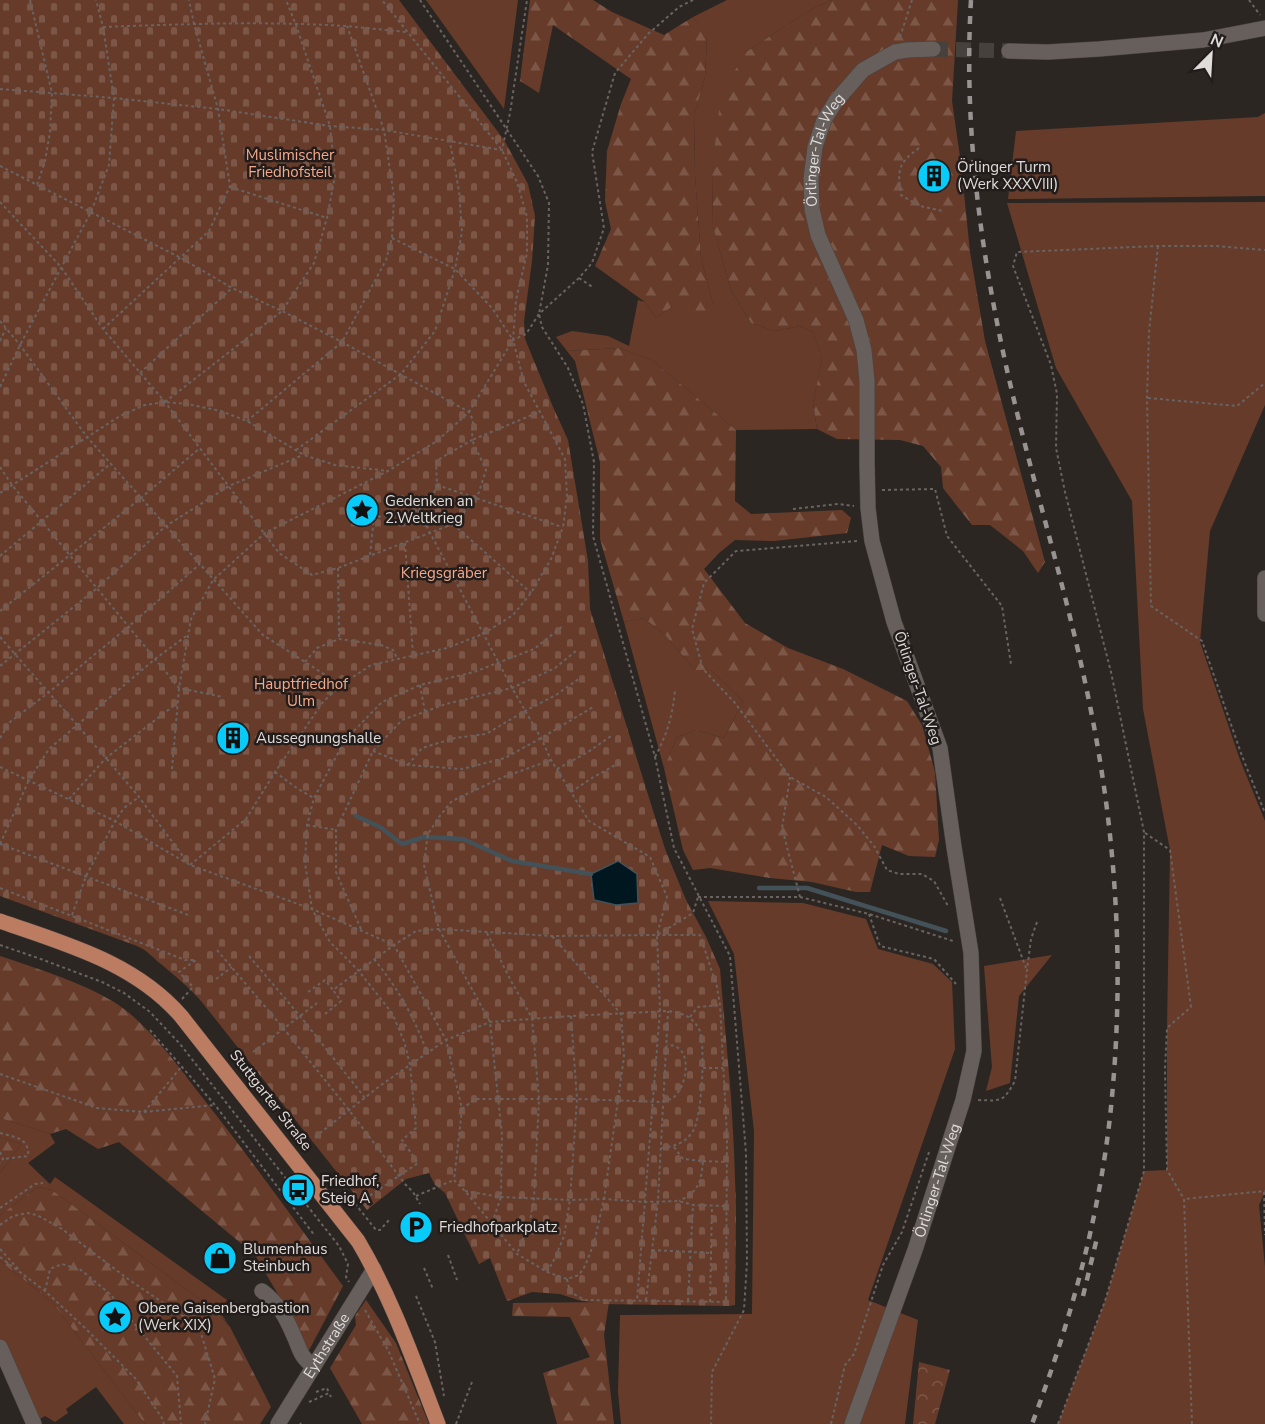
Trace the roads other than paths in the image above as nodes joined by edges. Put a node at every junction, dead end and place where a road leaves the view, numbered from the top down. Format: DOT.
graph roads {
  1 [pos="1265,28"];
  2 [pos="933,49"];
  3 [pos="1009,51"];
  4 [pos="1265,578"];
  5 [pos="1265,614"];
  6 [pos="0,921"];
  7 [pos="374,1269"];
  8 [pos="262,1290"];
  9 [pos="0,1347"];
  10 [pos="313,1366"];
  11 [pos="34,1424"];
  12 [pos="278,1424"];
  13 [pos="438,1424"];
  14 [pos="852,1424"];
  1 -- 3 [label="street"];
  2 -- 14 [label="street, Örlinger-Tal-Weg"];
  4 -- 5 [label="street"];
  6 -- 7 [label="main road, Stuttgarter Straße"];
  7 -- 10 [label="street, Eythstraße"];
  7 -- 13 [label="main road, Stuttgarter Straße"];
  8 -- 10 [label="street"];
  9 -- 11 [label="street"];
  10 -- 12 [label="street, Eythstraße"];
}
